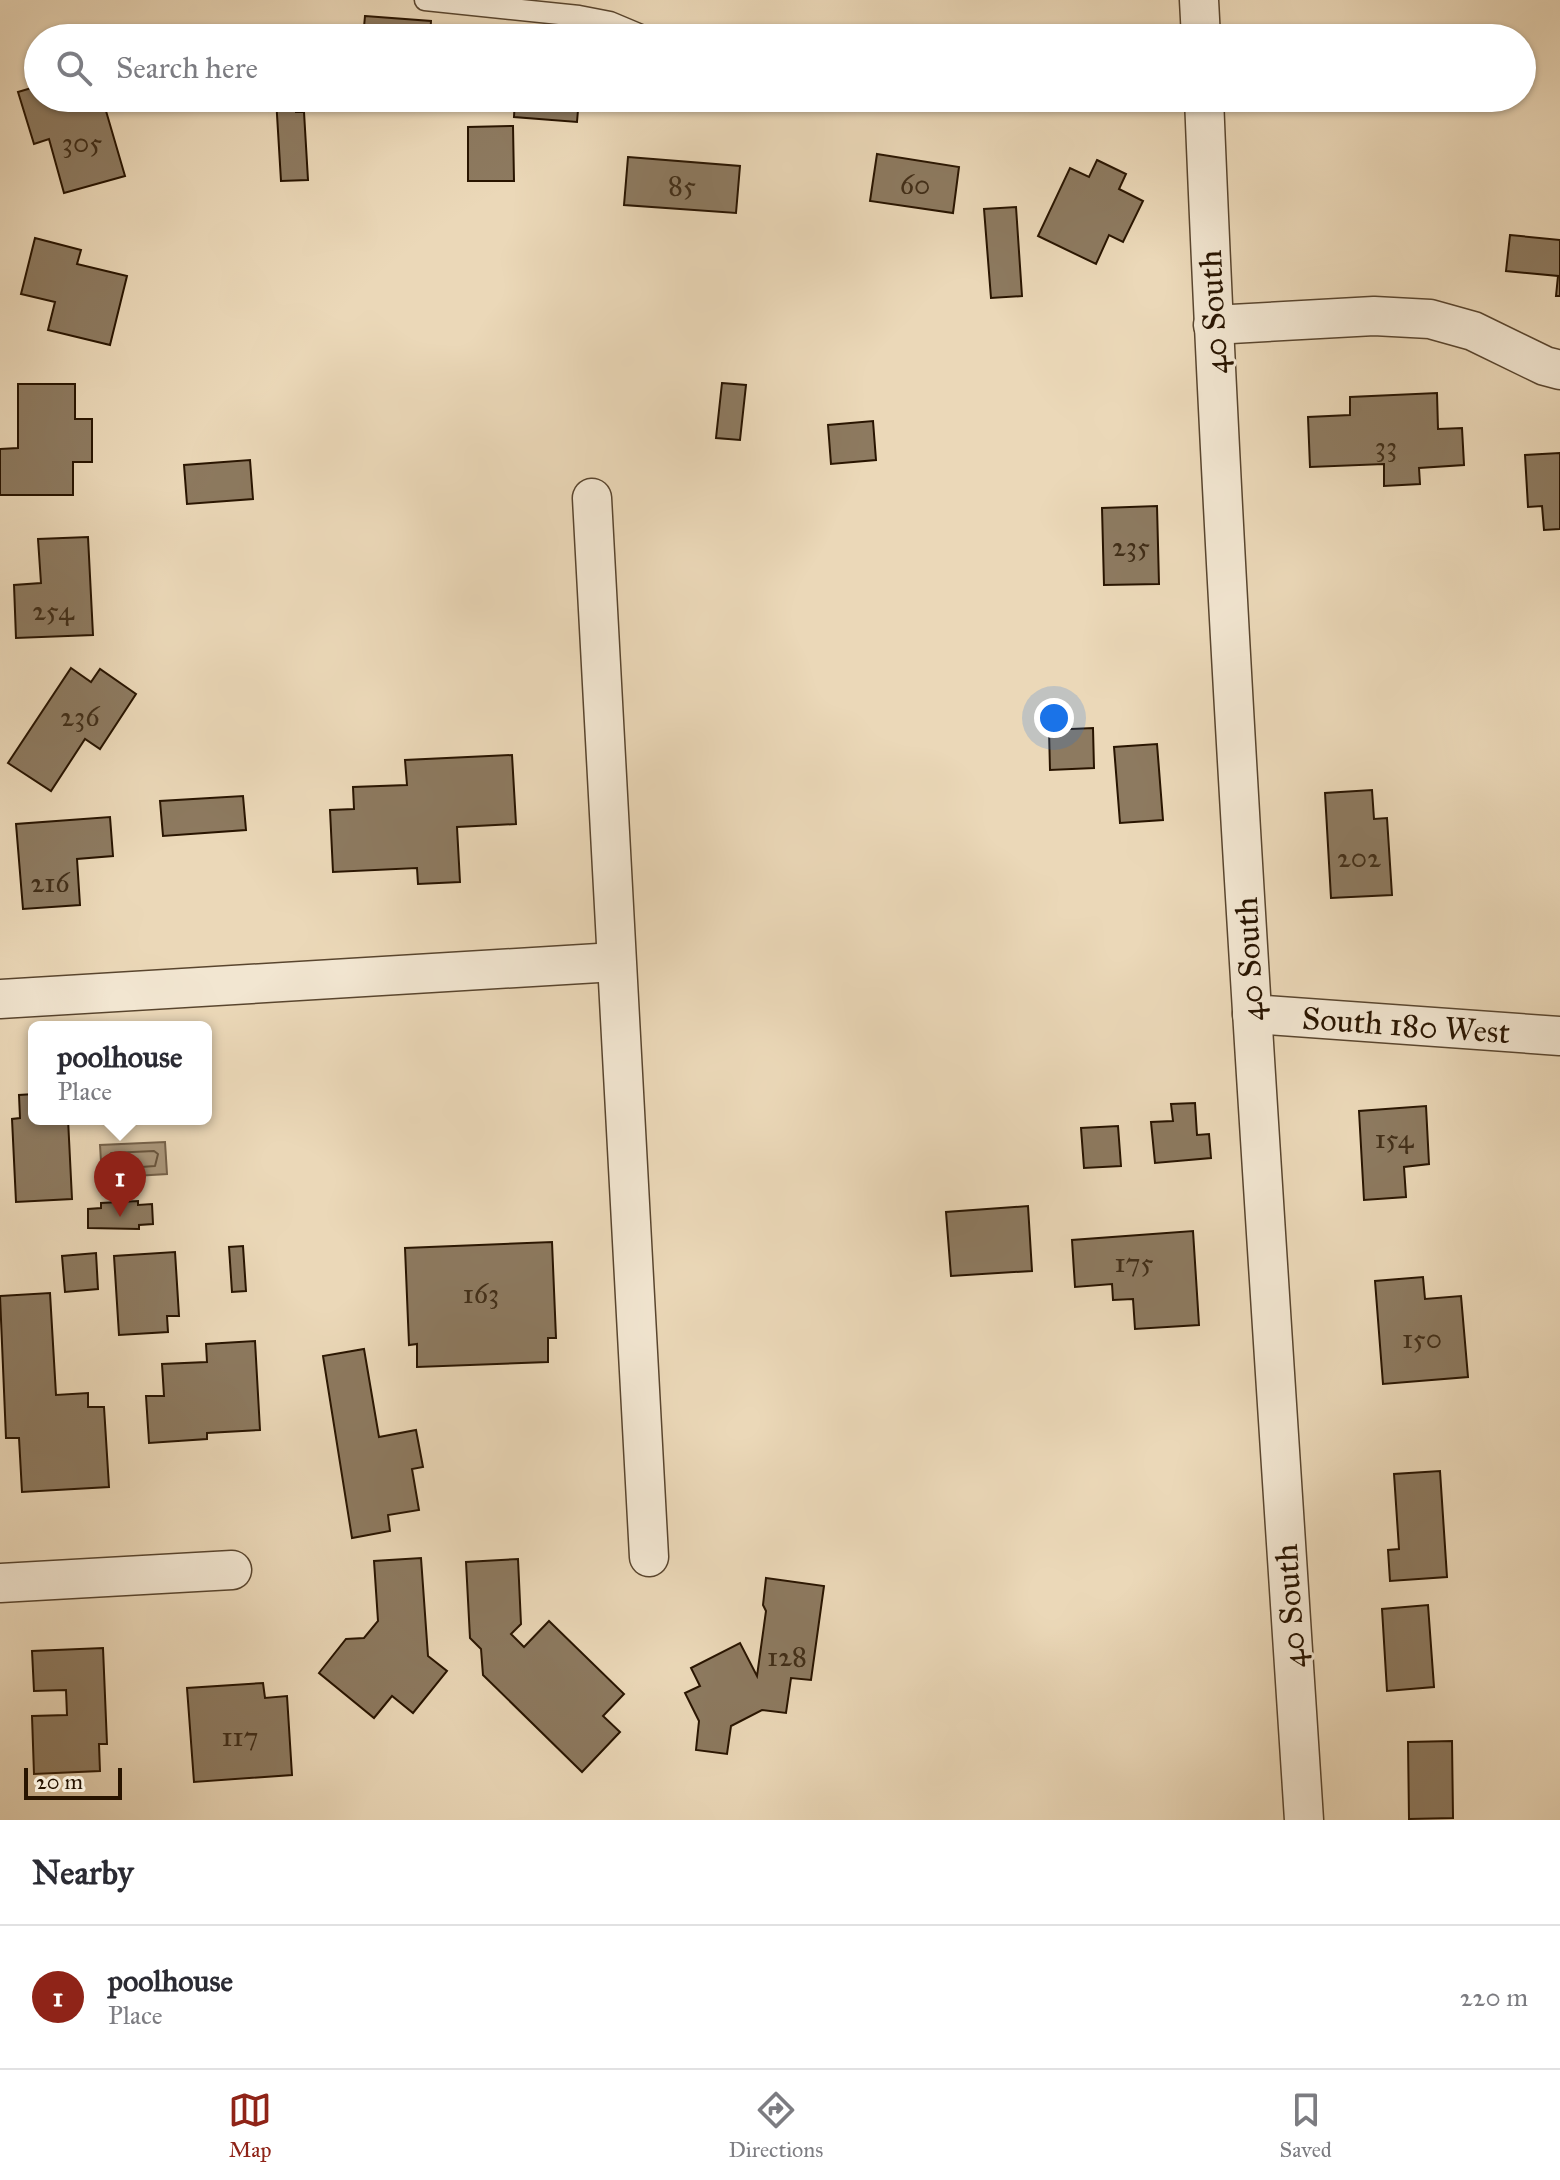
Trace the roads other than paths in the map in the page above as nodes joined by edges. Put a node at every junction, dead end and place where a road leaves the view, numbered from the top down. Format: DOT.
graph roads {
  1 [pos="425,0"];
  2 [pos="1199,0"];
  3 [pos="615,24"];
  4 [pos="1200,24"];
  5 [pos="1205,112"];
  6 [pos="1213,325"];
  7 [pos="1560,370"];
  8 [pos="592,498"];
  9 [pos="615,962"];
  10 [pos="0,999"];
  11 [pos="1252,1014"];
  12 [pos="1560,1036"];
  13 [pos="649,1557"];
  14 [pos="232,1570"];
  15 [pos="0,1583"];
  16 [pos="1304,1820"];
  1 -- 3 [label="lane"];
  2 -- 4 [label="street"];
  5 -- 6 [label="street, 40 South"];
  6 -- 7 [label="street"];
  6 -- 11 [label="street, 40 South"];
  8 -- 9 [label="street"];
  9 -- 10 [label="street"];
  9 -- 13 [label="street"];
  11 -- 12 [label="street, South 180 West"];
  11 -- 16 [label="street, 40 South"];
  14 -- 15 [label="street"];
}
